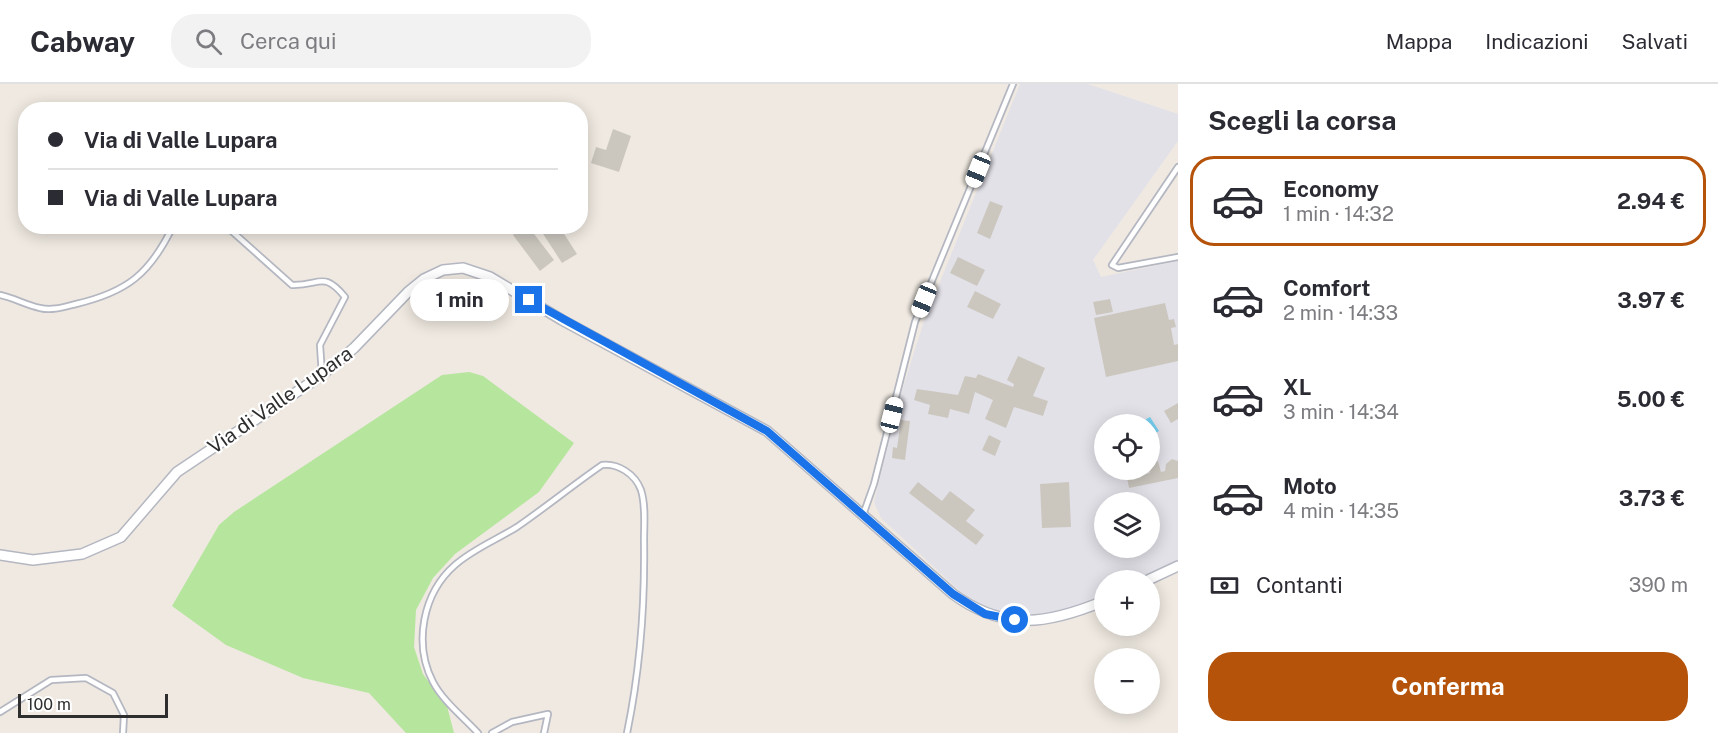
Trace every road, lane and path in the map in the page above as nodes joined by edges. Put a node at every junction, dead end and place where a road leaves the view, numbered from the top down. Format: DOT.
graph roads {
  1 [pos="1013,84"];
  2 [pos="1178,167"];
  3 [pos="169,234"];
  4 [pos="235,234"];
  5 [pos="1178,257"];
  6 [pos="0,295"];
  7 [pos="322,375"];
  8 [pos="863,515"];
  9 [pos="0,555"];
  10 [pos="1178,566"];
  11 [pos="1160,574"];
  12 [pos="1094,605"];
  13 [pos="0,712"];
  14 [pos="123,733"];
  15 [pos="478,733"];
  16 [pos="492,733"];
  17 [pos="544,733"];
  18 [pos="627,733"];
  1 -- 8 [label="lane"];
  2 -- 5 [label="lane"];
  3 -- 6 [label="lane"];
  4 -- 7 [label="lane"];
  7 -- 8 [label="street, Via di Valle Lupara"];
  7 -- 9 [label="street, Via di Valle Lupara"];
  8 -- 12 [label="street, Via di Valle Lupara"];
  10 -- 11 [label="street"];
  13 -- 14 [label="lane"];
  15 -- 18 [label="lane"];
  16 -- 17 [label="lane"];
}
